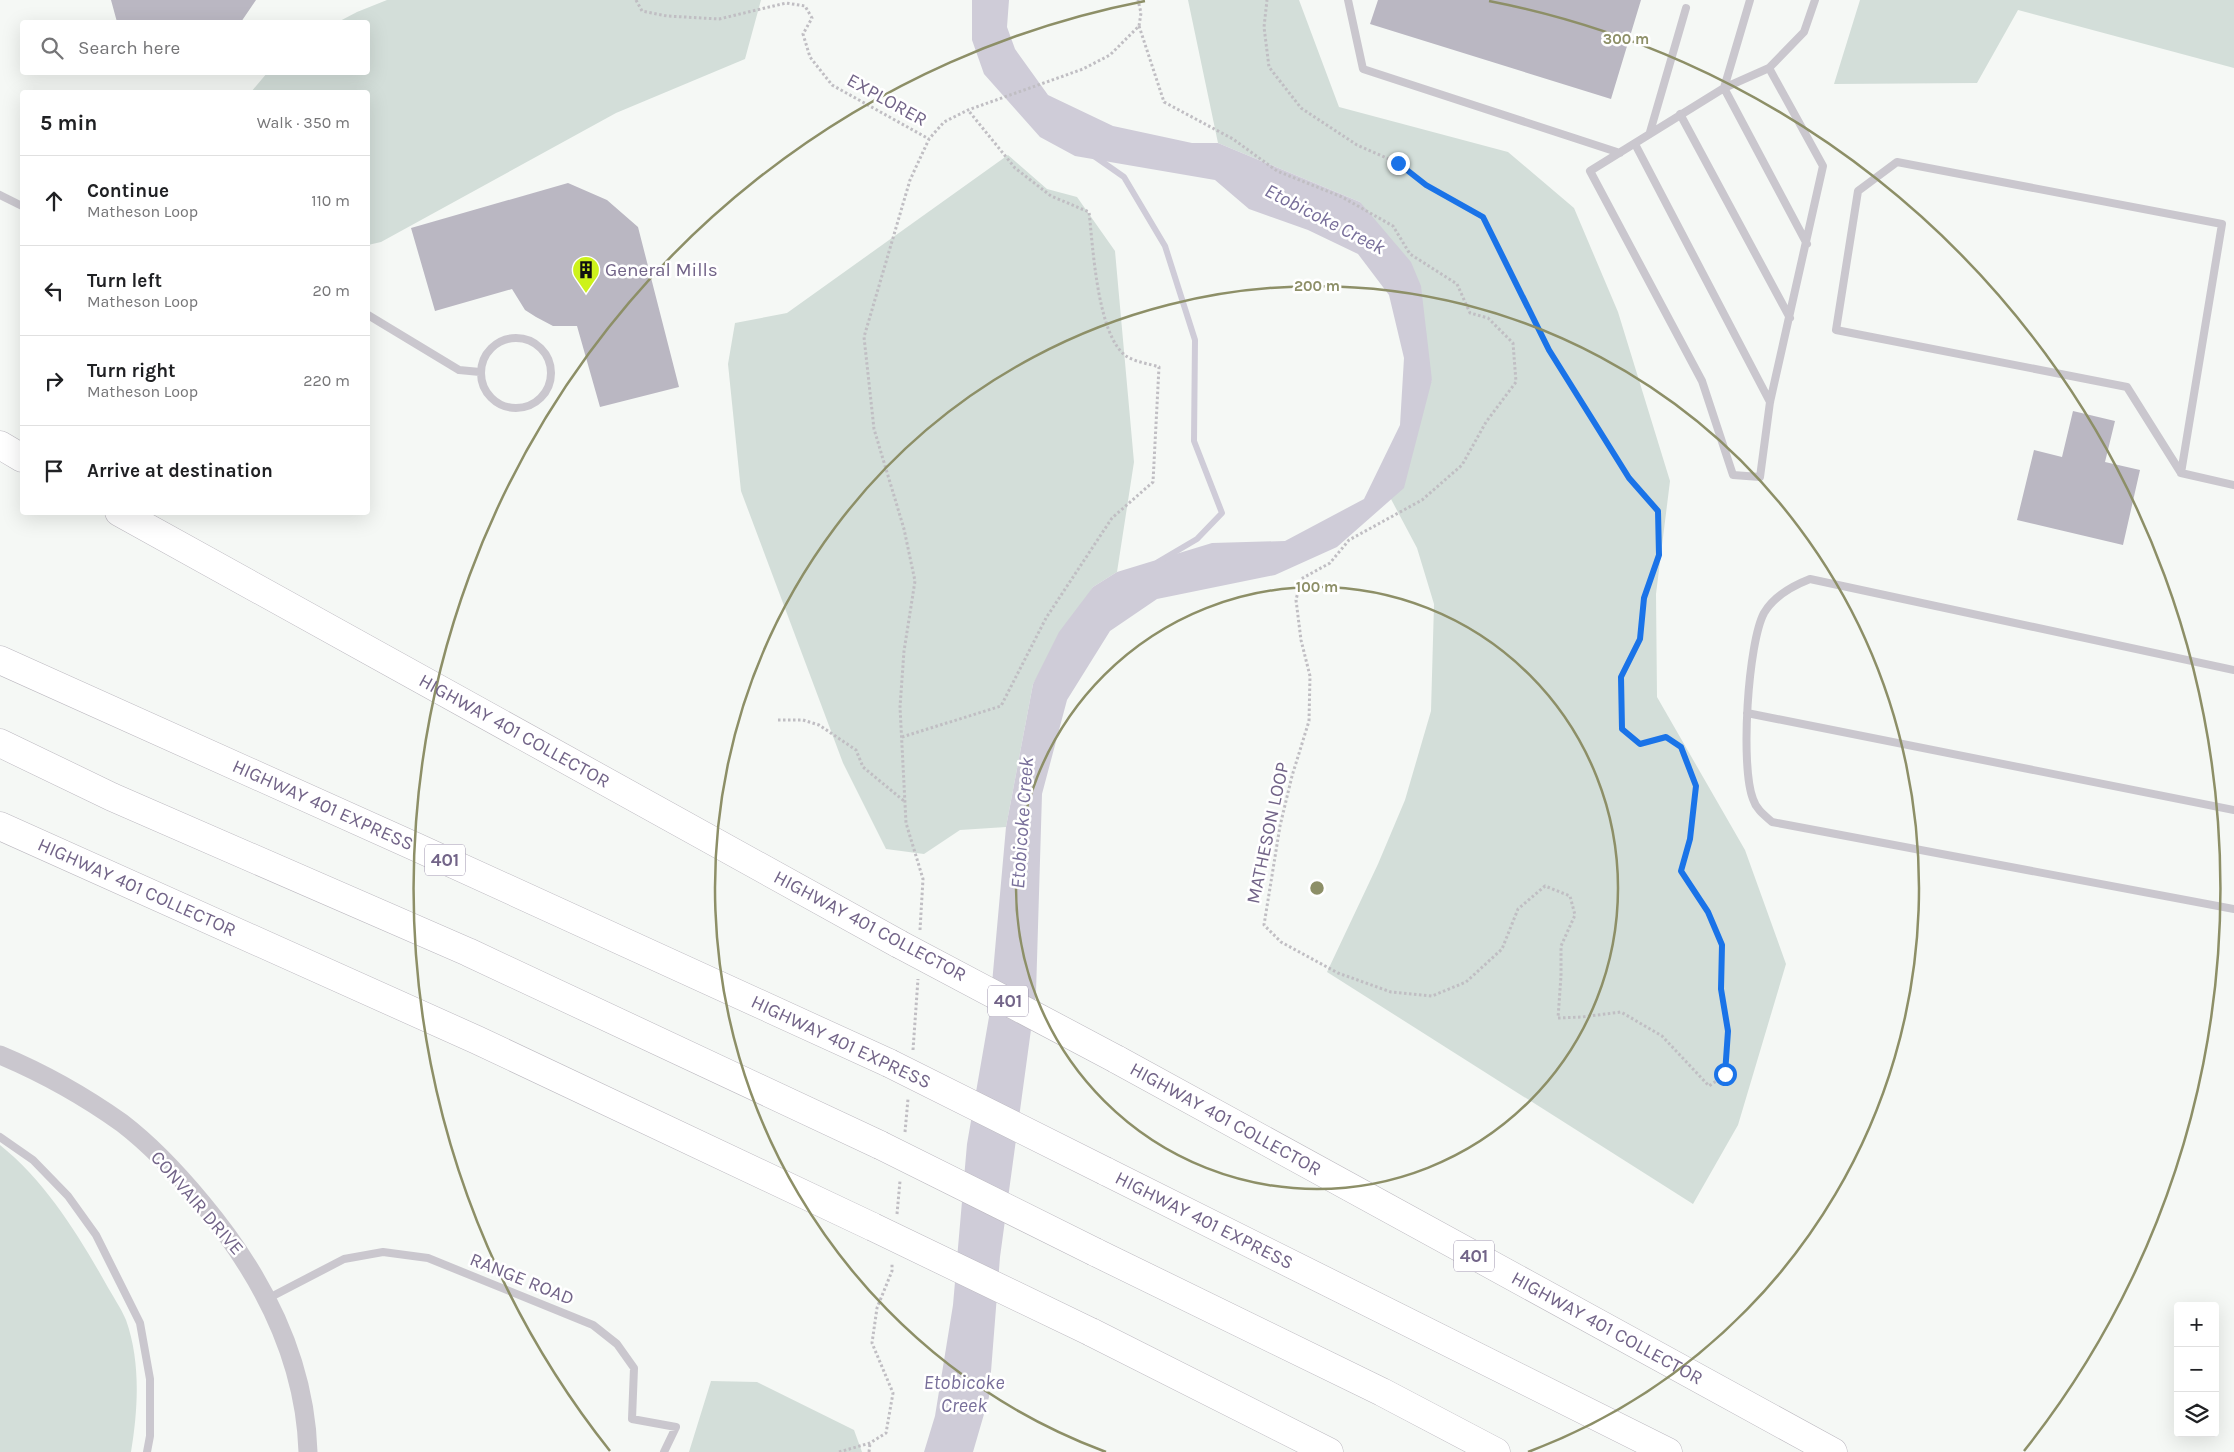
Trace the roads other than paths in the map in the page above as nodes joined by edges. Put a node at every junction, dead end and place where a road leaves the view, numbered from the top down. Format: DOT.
graph roads {
  1 [pos="1348,0"];
  2 [pos="1750,0"];
  3 [pos="1815,0"];
  4 [pos="1686,8"];
  5 [pos="1770,68"];
  6 [pos="1724,88"];
  7 [pos="1680,114"];
  8 [pos="1650,132"];
  9 [pos="1635,144"];
  10 [pos="1620,153"];
  11 [pos="0,195"];
  12 [pos="20,205"];
  13 [pos="1807,244"];
  14 [pos="370,316"];
  15 [pos="1790,318"];
  16 [pos="480,372"];
  17 [pos="1770,402"];
  18 [pos="0,445"];
  19 [pos="20,457"];
  20 [pos="0,464"];
  21 [pos="20,472"];
  22 [pos="2181,473"];
  23 [pos="2234,485"];
  24 [pos="118,515"];
  25 [pos="124,515"];
  26 [pos="144,527"];
  27 [pos="0,660"];
  28 [pos="2234,670"];
  29 [pos="1747,713"];
  30 [pos="0,743"];
  31 [pos="2234,810"];
  32 [pos="0,826"];
  33 [pos="2234,909"];
  34 [pos="0,1055"];
  35 [pos="0,1137"];
  36 [pos="267,1300"];
  37 [pos="147,1452"];
  38 [pos="308,1452"];
  39 [pos="664,1452"];
  40 [pos="1329,1452"];
  41 [pos="1496,1452"];
  42 [pos="1668,1452"];
  43 [pos="1833,1452"];
  1 -- 10 [label="lane"];
  2 -- 6 [label="lane"];
  3 -- 5 [label="lane"];
  4 -- 8 [label="lane"];
  5 -- 6 [label="lane"];
  5 -- 13 [label="lane"];
  6 -- 7 [label="lane"];
  6 -- 13 [label="lane"];
  7 -- 8 [label="lane"];
  7 -- 15 [label="lane"];
  8 -- 9 [label="lane"];
  9 -- 10 [label="lane"];
  9 -- 17 [label="lane"];
  10 -- 17 [label="lane"];
  11 -- 12 [label="lane"];
  13 -- 15 [label="lane"];
  14 -- 16 [label="lane"];
  15 -- 17 [label="lane"];
  16 -- 16 [label="lane"];
  18 -- 19 [label="highway"];
  20 -- 21 [label="highway"];
  22 -- 22 [label="lane"];
  22 -- 23 [label="lane"];
  24 -- 26 [label="highway"];
  25 -- 26 [label="highway, HIGHWAY 401 COLLECTOR"];
  26 -- 43 [label="highway, HIGHWAY 401 COLLECTOR / 401, bridge"];
  27 -- 42 [label="highway, HIGHWAY 401 EXPRESS / 401, bridge"];
  28 -- 29 [label="lane"];
  29 -- 31 [label="lane"];
  29 -- 33 [label="lane"];
  30 -- 41 [label="highway, bridge"];
  32 -- 40 [label="highway, HIGHWAY 401 COLLECTOR, bridge"];
  34 -- 36 [label="street, CONVAIR DRIVE"];
  35 -- 37 [label="lane"];
  36 -- 38 [label="street, CONVAIR DRIVE"];
  36 -- 39 [label="lane, RANGE ROAD"];
}
